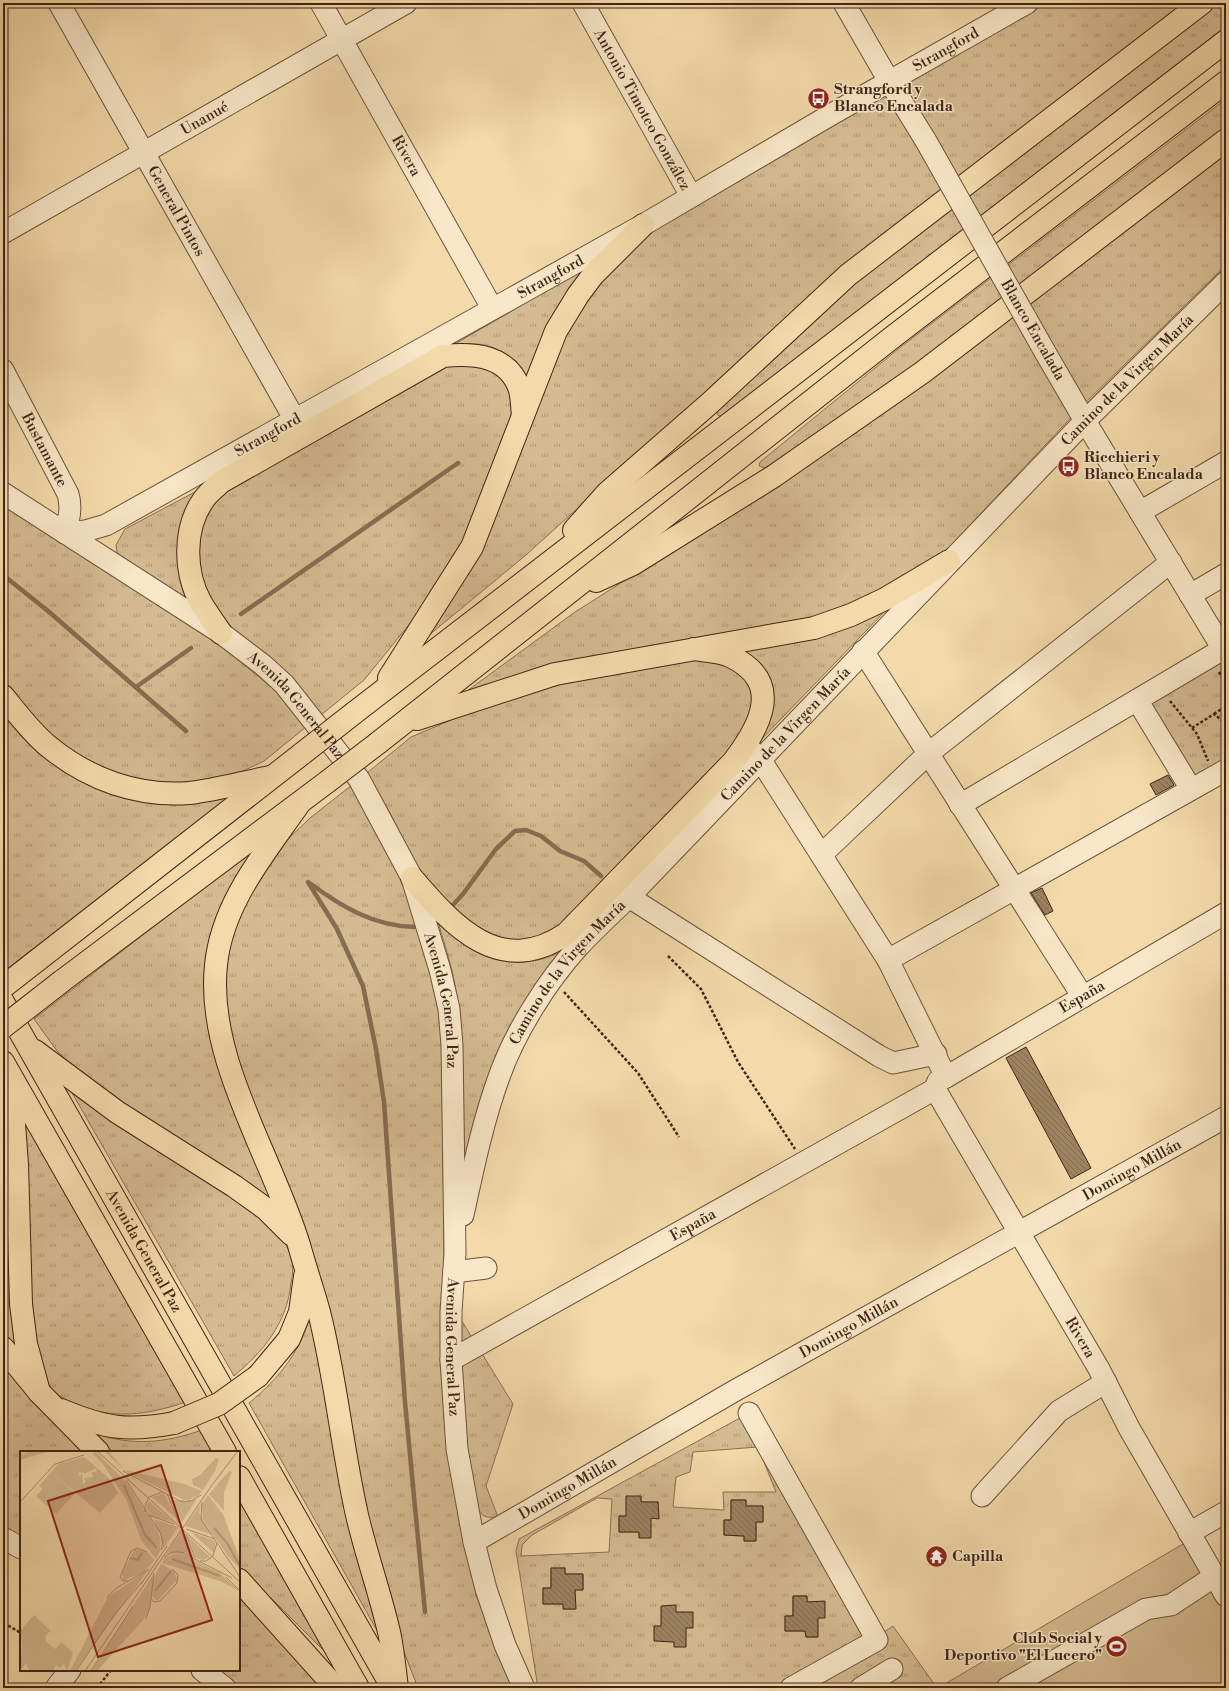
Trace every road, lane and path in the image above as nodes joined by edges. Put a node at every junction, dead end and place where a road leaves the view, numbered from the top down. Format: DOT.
graph roads {
  1 [pos="59,3"];
  2 [pos="321,3"];
  3 [pos="406,3"];
  4 [pos="583,3"];
  5 [pos="844,3"];
  6 [pos="1027,3"];
  7 [pos="1202,3"];
  8 [pos="342,40"];
  9 [pos="1226,41"];
  10 [pos="889,81"];
  11 [pos="1226,82"];
  12 [pos="1226,140"];
  13 [pos="144,153"];
  14 [pos="691,196"];
  15 [pos="643,225"];
  16 [pos="3,233"];
  17 [pos="1226,282"];
  18 [pos="492,308"];
  19 [pos="442,347"];
  20 [pos="3,370"];
  21 [pos="523,416"];
  22 [pos="295,420"];
  23 [pos="1085,421"];
  24 [pos="1226,462"];
  25 [pos="206,482"];
  26 [pos="3,494"];
  27 [pos="1140,512"];
  28 [pos="65,533"];
  29 [pos="949,561"];
  30 [pos="1170,562"];
  31 [pos="540,569"];
  32 [pos="1226,574"];
  33 [pos="1190,594"];
  34 [pos="562,597"];
  35 [pos="221,634"];
  36 [pos="694,649"];
  37 [pos="863,651"];
  38 [pos="1224,651"];
  39 [pos="377,695"];
  40 [pos="1175,695"];
  41 [pos="3,696"];
  42 [pos="1168,699"];
  43 [pos="1137,700"];
  44 [pos="1164,702"];
  45 [pos="1226,706"];
  46 [pos="1214,714"];
  47 [pos="400,724"];
  48 [pos="1226,724"];
  49 [pos="1192,728"];
  50 [pos="753,752"];
  51 [pos="928,753"];
  52 [pos="1218,768"];
  53 [pos="275,776"];
  54 [pos="1191,790"];
  55 [pos="299,804"];
  56 [pos="960,805"];
  57 [pos="822,854"];
  58 [pos="412,878"];
  59 [pos="1014,889"];
  60 [pos="629,897"];
  61 [pos="1226,913"];
  62 [pos="554,942"];
  63 [pos="668,956"];
  64 [pos="569,959"];
  65 [pos="888,960"];
  66 [pos="552,980"];
  67 [pos="3,987"];
  68 [pos="1083,997"];
  69 [pos="3,1002"];
  70 [pos="3,1027"];
  71 [pos="30,1048"];
  72 [pos="936,1054"];
  73 [pos="3,1062"];
  74 [pos="940,1082"];
  75 [pos="1226,1117"];
  76 [pos="679,1137"];
  77 [pos="804,1163"];
  78 [pos="1019,1232"];
  79 [pos="297,1241"];
  80 [pos="454,1263"];
  81 [pos="486,1268"];
  82 [pos="306,1269"];
  83 [pos="3,1348"];
  84 [pos="451,1360"];
  85 [pos="1106,1382"];
  86 [pos="39,1392"];
  87 [pos="54,1408"];
  88 [pos="749,1413"];
  89 [pos="97,1451"];
  90 [pos="223,1451"];
  91 [pos="240,1480"];
  92 [pos="982,1496"];
  93 [pos="1226,1512"];
  94 [pos="1189,1533"];
  95 [pos="3,1538"];
  96 [pos="474,1542"];
  97 [pos="20,1547"];
  98 [pos="1215,1576"];
  99 [pos="240,1581"];
  100 [pos="1226,1596"];
  101 [pos="4,1623"];
  102 [pos="20,1632"];
  103 [pos="892,1669"];
  104 [pos="69,1671"];
  105 [pos="110,1671"];
  106 [pos="203,1671"];
  107 [pos="56,1688"];
  108 [pos="97,1688"];
  109 [pos="224,1688"];
  110 [pos="336,1688"];
  111 [pos="358,1688"];
  112 [pos="393,1688"];
  113 [pos="398,1688"];
  114 [pos="524,1688"];
  115 [pos="791,1688"];
  116 [pos="861,1688"];
  117 [pos="1006,1688"];
  1 -- 13 [label="street, General Pintos"];
  2 -- 8 [label="street, Rivera"];
  3 -- 8 [label="street, Unanué"];
  4 -- 14 [label="street, Antonio Timoteo González"];
  5 -- 10 [label="street, Blanco Encalada"];
  6 -- 10 [label="street, Strangford"];
  7 -- 31 [label="highway"];
  8 -- 13 [label="street, Unanué"];
  8 -- 18 [label="street, Rivera"];
  9 -- 31 [label="highway"];
  10 -- 14 [label="street, Strangford"];
  10 -- 23 [label="street, Blanco Encalada, bridge"];
  11 -- 34 [label="highway"];
  12 -- 34 [label="highway"];
  13 -- 16 [label="street, Unanué"];
  13 -- 22 [label="street, General Pintos"];
  14 -- 15 [label="street, Strangford"];
  15 -- 18 [label="street, Strangford"];
  15 -- 21 [label="highway"];
  17 -- 23 [label="street, Camino de la Virgen María"];
  18 -- 19 [label="street, Strangford"];
  19 -- 21 [label="highway"];
  19 -- 22 [label="street, Strangford"];
  19 -- 25 [label="highway"];
  20 -- 28 [label="street, Bustamante"];
  21 -- 39 [label="highway"];
  22 -- 25 [label="street, Strangford"];
  23 -- 27 [label="street, Blanco Encalada"];
  23 -- 29 [label="street, Camino de la Virgen María"];
  24 -- 27 [label="street"];
  25 -- 28 [label="street, Strangford"];
  25 -- 35 [label="highway"];
  26 -- 28 [label="street, Avenida General Paz"];
  27 -- 30 [label="street, Blanco Encalada"];
  28 -- 35 [label="street, Avenida General Paz"];
  29 -- 36 [label="highway"];
  29 -- 37 [label="street, Camino de la Virgen María"];
  30 -- 33 [label="street, Blanco Encalada"];
  30 -- 51 [label="street"];
  31 -- 39 [label="highway"];
  32 -- 33 [label="street"];
  33 -- 38 [label="street, Blanco Encalada"];
  34 -- 47 [label="highway"];
  35 -- 58 [label="street, Avenida General Paz"];
  36 -- 47 [label="highway"];
  36 -- 50 [label="highway"];
  37 -- 50 [label="street, Camino de la Virgen María"];
  37 -- 51 [label="street"];
  38 -- 43 [label="street"];
  39 -- 53 [label="highway, bridge"];
  40 -- 42 [label="path"];
  41 -- 53 [label="highway"];
  42 -- 44 [label="path"];
  42 -- 49 [label="path"];
  43 -- 54 [label="street"];
  43 -- 56 [label="street"];
  45 -- 46 [label="path"];
  46 -- 48 [label="path"];
  46 -- 49 [label="path"];
  47 -- 55 [label="highway, bridge"];
  49 -- 52 [label="path"];
  50 -- 57 [label="street, Rivera"];
  50 -- 60 [label="street, Camino de la Virgen María"];
  50 -- 62 [label="highway"];
  51 -- 56 [label="street"];
  51 -- 57 [label="street"];
  52 -- 54 [label="street"];
  53 -- 67 [label="highway"];
  54 -- 59 [label="street"];
  55 -- 70 [label="highway, bridge"];
  55 -- 79 [label="highway"];
  56 -- 59 [label="street"];
  57 -- 65 [label="street, Rivera"];
  58 -- 62 [label="highway"];
  58 -- 80 [label="street, Avenida General Paz"];
  59 -- 65 [label="street"];
  59 -- 68 [label="street"];
  60 -- 64 [label="street, Camino de la Virgen María"];
  60 -- 72 [label="street"];
  61 -- 68 [label="street, España"];
  62 -- 64 [label="street"];
  63 -- 77 [label="path"];
  64 -- 66 [label="street, Camino de la Virgen María"];
  65 -- 72 [label="street, Rivera"];
  66 -- 76 [label="path"];
  66 -- 80 [label="street, Camino de la Virgen María"];
  68 -- 74 [label="street, España"];
  69 -- 71 [label="highway, Avenida General Paz"];
  71 -- 79 [label="highway"];
  71 -- 112 [label="highway, Avenida General Paz"];
  72 -- 74 [label="street, Rivera"];
  73 -- 86 [label="highway"];
  73 -- 90 [label="highway, Avenida General Paz"];
  74 -- 77 [label="street, España"];
  74 -- 78 [label="street, Rivera"];
  75 -- 78 [label="street, Domingo Millán"];
  77 -- 84 [label="street, España"];
  78 -- 85 [label="street, Rivera"];
  78 -- 96 [label="street, Domingo Millán"];
  79 -- 82 [label="highway"];
  80 -- 81 [label="street"];
  80 -- 84 [label="street, Avenida General Paz"];
  82 -- 87 [label="highway, bridge"];
  82 -- 113 [label="highway"];
  83 -- 86 [label="highway"];
  84 -- 96 [label="street, Avenida General Paz"];
  85 -- 92 [label="street"];
  85 -- 94 [label="street, Rivera"];
  86 -- 87 [label="highway"];
  87 -- 89 [label="highway"];
  88 -- 115 [label="street"];
  91 -- 111 [label="highway"];
  93 -- 94 [label="street"];
  94 -- 98 [label="street, Rivera"];
  95 -- 97 [label="street"];
  96 -- 114 [label="street, Avenida General Paz"];
  98 -- 100 [label="street, Rivera"];
  98 -- 117 [label="street"];
  99 -- 110 [label="highway"];
  101 -- 102 [label="path"];
  103 -- 116 [label="street"];
  104 -- 107 [label="street"];
  105 -- 108 [label="path"];
  106 -- 109 [label="street"];
}
